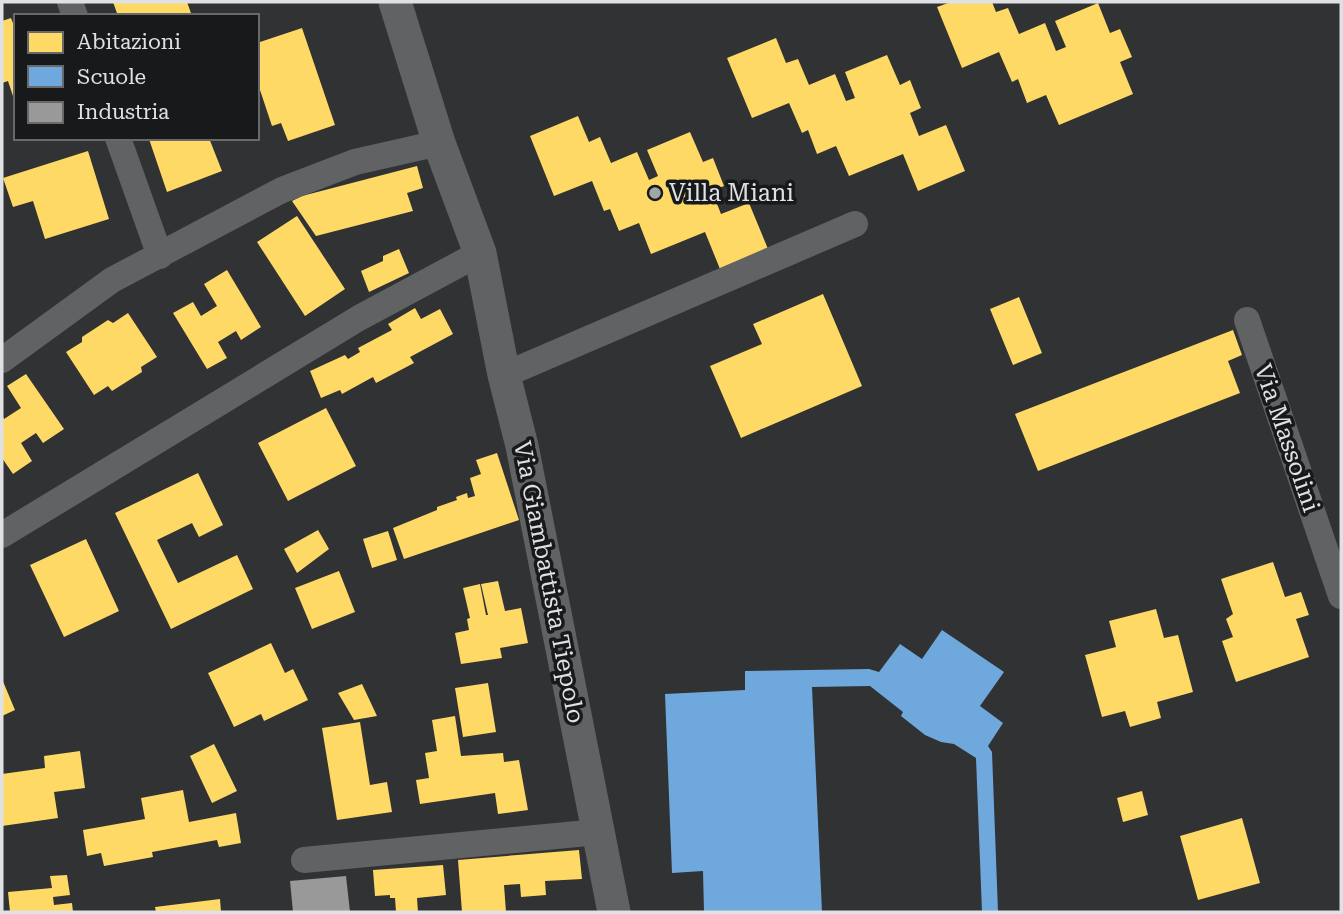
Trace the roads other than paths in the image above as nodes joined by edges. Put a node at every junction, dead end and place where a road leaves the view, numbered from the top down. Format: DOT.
graph roads {
  1 [pos="395,2"];
  2 [pos="119,140"];
  3 [pos="439,143"];
  4 [pos="855,224"];
  5 [pos="480,253"];
  6 [pos="160,257"];
  7 [pos="1247,320"];
  8 [pos="2,360"];
  9 [pos="504,375"];
  10 [pos="2,535"];
  11 [pos="1341,596"];
  12 [pos="598,832"];
  13 [pos="304,860"];
  14 [pos="614,912"];
  1 -- 3 [label="street, Via Giambattista Tiepolo"];
  2 -- 6 [label="street"];
  3 -- 5 [label="street, Via Giambattista Tiepolo"];
  3 -- 6 [label="street"];
  4 -- 9 [label="street"];
  5 -- 9 [label="street, Via Giambattista Tiepolo"];
  5 -- 10 [label="street"];
  6 -- 8 [label="street"];
  7 -- 11 [label="street, Via Massolini"];
  9 -- 12 [label="street, Via Giambattista Tiepolo"];
  12 -- 13 [label="street"];
  12 -- 14 [label="street, Via Giambattista Tiepolo"];
}
